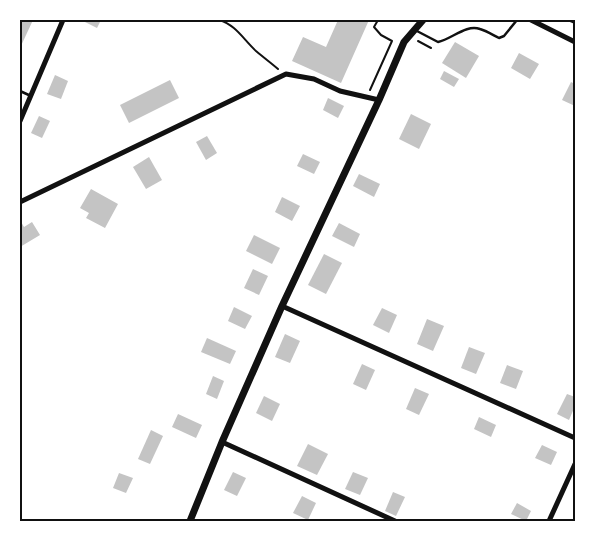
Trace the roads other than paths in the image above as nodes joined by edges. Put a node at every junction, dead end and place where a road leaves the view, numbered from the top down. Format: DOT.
graph roads {
  1 [pos="63,20"];
  2 [pos="423,20"];
  3 [pos="517,20"];
  4 [pos="530,20"];
  5 [pos="415,30"];
  6 [pos="575,42"];
  7 [pos="20,91"];
  8 [pos="30,96"];
  9 [pos="379,100"];
  10 [pos="20,121"];
  11 [pos="20,202"];
  12 [pos="282,306"];
  13 [pos="575,438"];
  14 [pos="222,442"];
  15 [pos="575,464"];
  16 [pos="190,521"];
  17 [pos="396,521"];
  18 [pos="549,521"];
  1 -- 8 [label="street"];
  2 -- 5 [label="street"];
  3 -- 5 [label="lane"];
  4 -- 6 [label="street"];
  5 -- 9 [label="street"];
  7 -- 8 [label="lane"];
  8 -- 10 [label="street"];
  9 -- 11 [label="street"];
  9 -- 12 [label="street"];
  12 -- 13 [label="street"];
  12 -- 14 [label="street"];
  14 -- 16 [label="street"];
  14 -- 17 [label="street"];
  15 -- 18 [label="street"];
}
